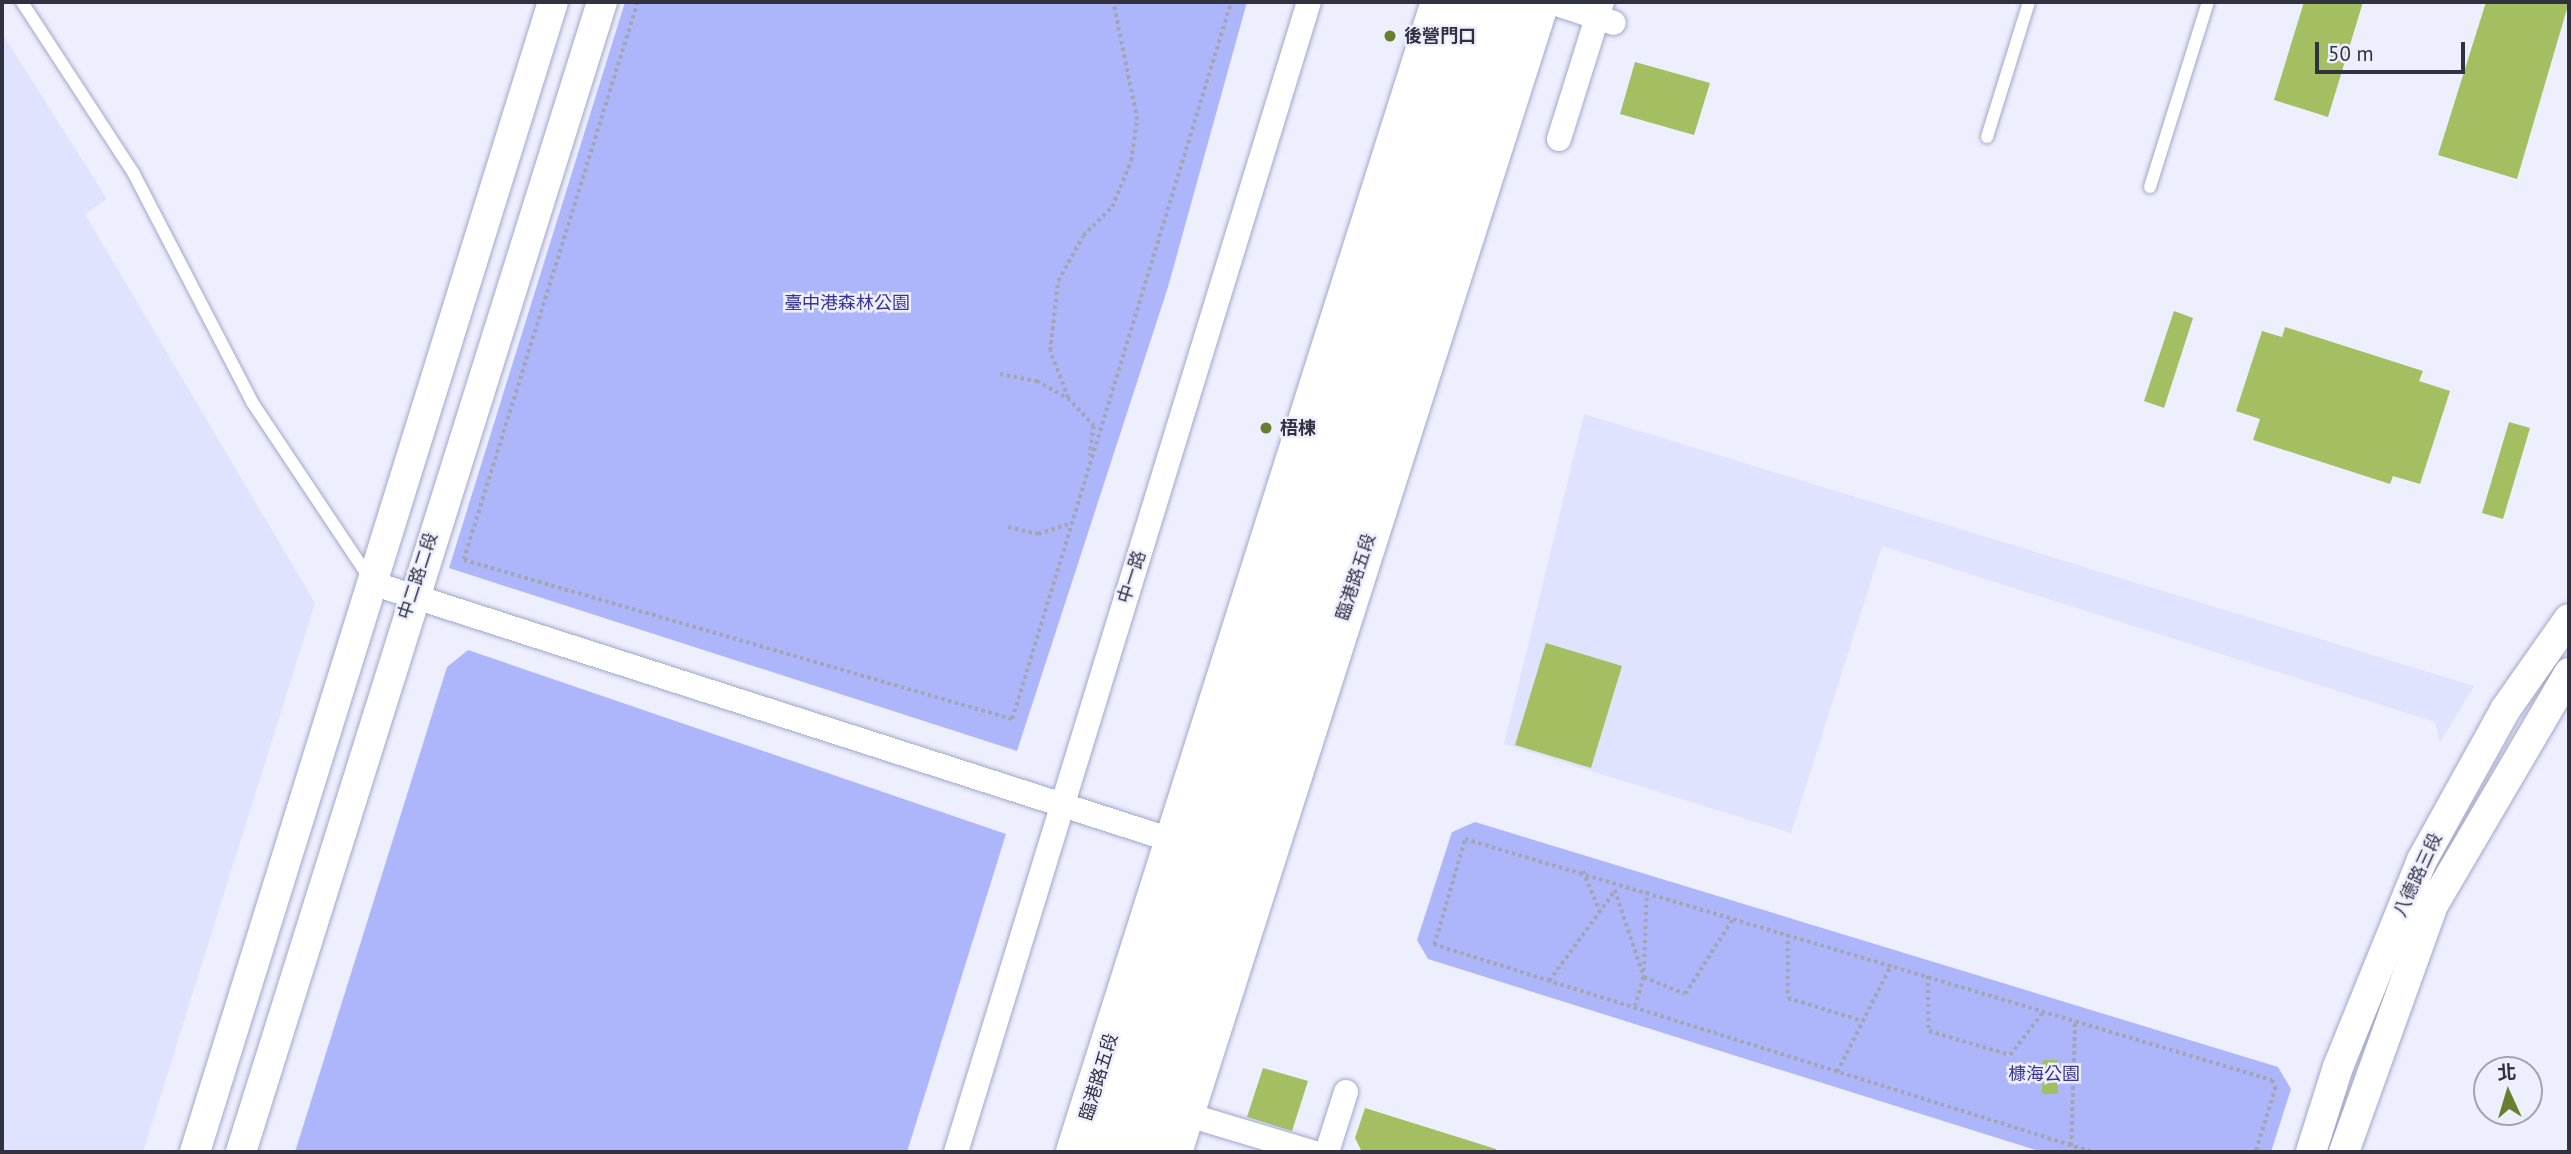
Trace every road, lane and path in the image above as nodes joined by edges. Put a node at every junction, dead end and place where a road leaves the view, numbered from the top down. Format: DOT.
graph roads {
  1 [pos="22,2"];
  2 [pos="553,2"];
  3 [pos="602,2"];
  4 [pos="638,2"];
  5 [pos="1113,2"];
  6 [pos="1231,2"];
  7 [pos="1310,2"];
  8 [pos="1440,2"];
  9 [pos="1473,2"];
  10 [pos="1506,2"];
  11 [pos="1540,2"];
  12 [pos="1551,2"];
  13 [pos="2029,2"];
  14 [pos="2208,2"];
  15 [pos="1605,14"];
  16 [pos="1987,137"];
  17 [pos="1559,139"];
  18 [pos="2150,187"];
  19 [pos="1000,374"];
  20 [pos="1068,398"];
  21 [pos="1087,470"];
  22 [pos="1072,523"];
  23 [pos="1009,527"];
  24 [pos="372,583"];
  25 [pos="411,597"];
  26 [pos="2569,619"];
  27 [pos="2569,673"];
  28 [pos="1059,803"];
  29 [pos="1217,854"];
  30 [pos="1583,870"];
  31 [pos="1647,890"];
  32 [pos="1600,911"];
  33 [pos="1734,917"];
  34 [pos="1788,933"];
  35 [pos="1891,965"];
  36 [pos="1928,976"];
  37 [pos="1644,977"];
  38 [pos="1549,981"];
  39 [pos="1635,1006"];
  40 [pos="2044,1011"];
  41 [pos="1859,1020"];
  42 [pos="2075,1021"];
  43 [pos="2337,1067"];
  44 [pos="1836,1072"];
  45 [pos="2367,1077"];
  46 [pos="1346,1092"];
  47 [pos="1185,1114"];
  48 [pos="2071,1146"];
  49 [pos="195,1152"];
  50 [pos="241,1152"];
  51 [pos="956,1152"];
  52 [pos="1075,1152"];
  53 [pos="1108,1152"];
  54 [pos="1141,1152"];
  55 [pos="1173,1152"];
  56 [pos="1312,1152"];
  57 [pos="1327,1152"];
  58 [pos="2091,1152"];
  59 [pos="2256,1152"];
  60 [pos="2311,1152"];
  61 [pos="2344,1152"];
  1 -- 24 [label="lane"];
  2 -- 24 [label="street"];
  3 -- 25 [label="street, 中二路二段"];
  4 -- 22 [label="path"];
  5 -- 20 [label="path"];
  6 -- 21 [label="path"];
  7 -- 28 [label="street, 中一路"];
  8 -- 29 [label="main road, 臨港路五段"];
  9 -- 29 [label="main road, 臨港路五段"];
  10 -- 29 [label="main road, 臨港路五段"];
  11 -- 29 [label="main road, 臨港路五段"];
  12 -- 15 [label="street"];
  13 -- 16 [label="lane"];
  14 -- 18 [label="lane"];
  15 -- 17 [label="street"];
  19 -- 20 [label="path"];
  20 -- 21 [label="path"];
  21 -- 22 [label="path"];
  22 -- 23 [label="path"];
  24 -- 25 [label="street"];
  24 -- 49 [label="street"];
  25 -- 28 [label="street"];
  25 -- 50 [label="street, 中二路二段"];
  26 -- 43 [label="street, 八德路三段"];
  27 -- 45 [label="street, 八德路三段"];
  28 -- 29 [label="street"];
  28 -- 51 [label="street, 中一路"];
  29 -- 47 [label="main road, 臨港路五段"];
  29 -- 52 [label="main road, 臨港路五段"];
  29 -- 53 [label="main road, 臨港路五段"];
  29 -- 54 [label="main road, 臨港路五段"];
  30 -- 31 [label="path"];
  30 -- 32 [label="path"];
  30 -- 38 [label="path"];
  31 -- 33 [label="path"];
  31 -- 37 [label="path"];
  32 -- 37 [label="path"];
  32 -- 38 [label="path"];
  33 -- 34 [label="path"];
  33 -- 37 [label="path"];
  34 -- 35 [label="path"];
  34 -- 41 [label="path"];
  35 -- 36 [label="path"];
  35 -- 41 [label="path"];
  36 -- 40 [label="path"];
  36 -- 40 [label="path"];
  37 -- 39 [label="path"];
  38 -- 39 [label="path"];
  39 -- 44 [label="path"];
  40 -- 42 [label="path"];
  41 -- 44 [label="path"];
  42 -- 48 [label="path"];
  42 -- 59 [label="path"];
  43 -- 45 [label="street"];
  43 -- 60 [label="street, 八德路三段"];
  44 -- 48 [label="path"];
  45 -- 61 [label="street, 八德路三段"];
  46 -- 57 [label="street"];
  47 -- 55 [label="main road, 臨港路五段"];
  47 -- 56 [label="street"];
  48 -- 58 [label="path"];
}
